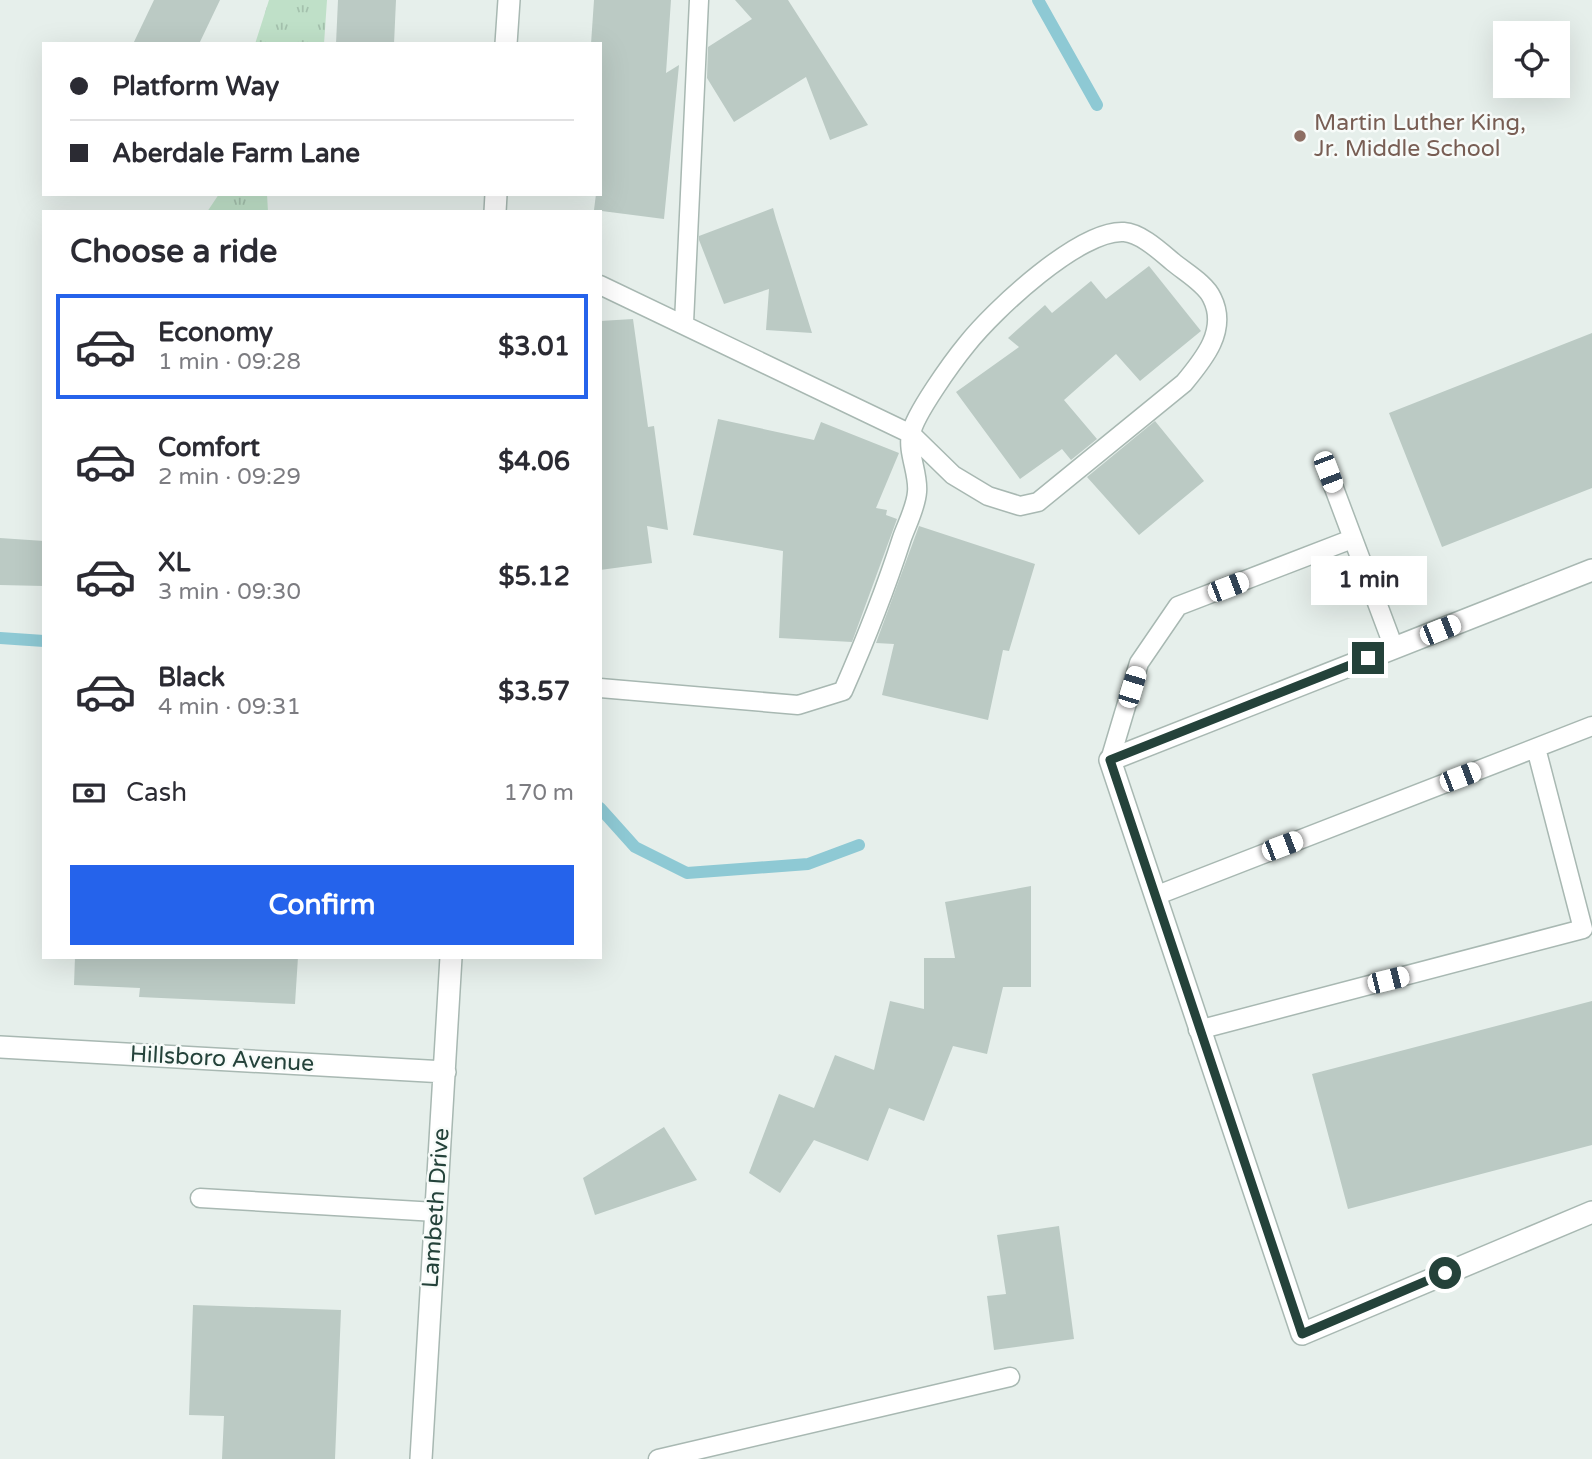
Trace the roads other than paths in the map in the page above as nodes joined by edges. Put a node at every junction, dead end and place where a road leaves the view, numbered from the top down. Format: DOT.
graph roads {
  1 [pos="509,0"];
  2 [pos="699,0"];
  3 [pos="506,42"];
  4 [pos="602,286"];
  5 [pos="684,323"];
  6 [pos="911,434"];
  7 [pos="1328,472"];
  8 [pos="1352,539"];
  9 [pos="1592,570"];
  10 [pos="1394,648"];
  11 [pos="602,688"];
  12 [pos="1592,726"];
  13 [pos="1536,748"];
  14 [pos="1110,760"];
  15 [pos="1155,896"];
  16 [pos="452,959"];
  17 [pos="1198,1030"];
  18 [pos="0,1047"];
  19 [pos="445,1072"];
  20 [pos="200,1198"];
  21 [pos="436,1212"];
  22 [pos="1592,1212"];
  23 [pos="1010,1377"];
  24 [pos="421,1459"];
  25 [pos="658,1459"];
  1 -- 3 [label="street"];
  2 -- 5 [label="lane"];
  4 -- 5 [label="lane"];
  5 -- 6 [label="lane"];
  6 -- 6 [label="lane"];
  6 -- 11 [label="lane"];
  7 -- 8 [label="lane"];
  8 -- 10 [label="lane"];
  8 -- 14 [label="lane"];
  9 -- 10 [label="street"];
  10 -- 14 [label="street"];
  12 -- 13 [label="lane"];
  13 -- 15 [label="lane"];
  13 -- 17 [label="lane"];
  14 -- 15 [label="street"];
  15 -- 17 [label="street"];
  16 -- 19 [label="street, Lambeth Drive"];
  17 -- 22 [label="street"];
  18 -- 19 [label="street, Hillsboro Avenue"];
  19 -- 21 [label="street, Lambeth Drive"];
  20 -- 21 [label="lane"];
  21 -- 24 [label="street, Lambeth Drive"];
  23 -- 25 [label="lane"];
}
